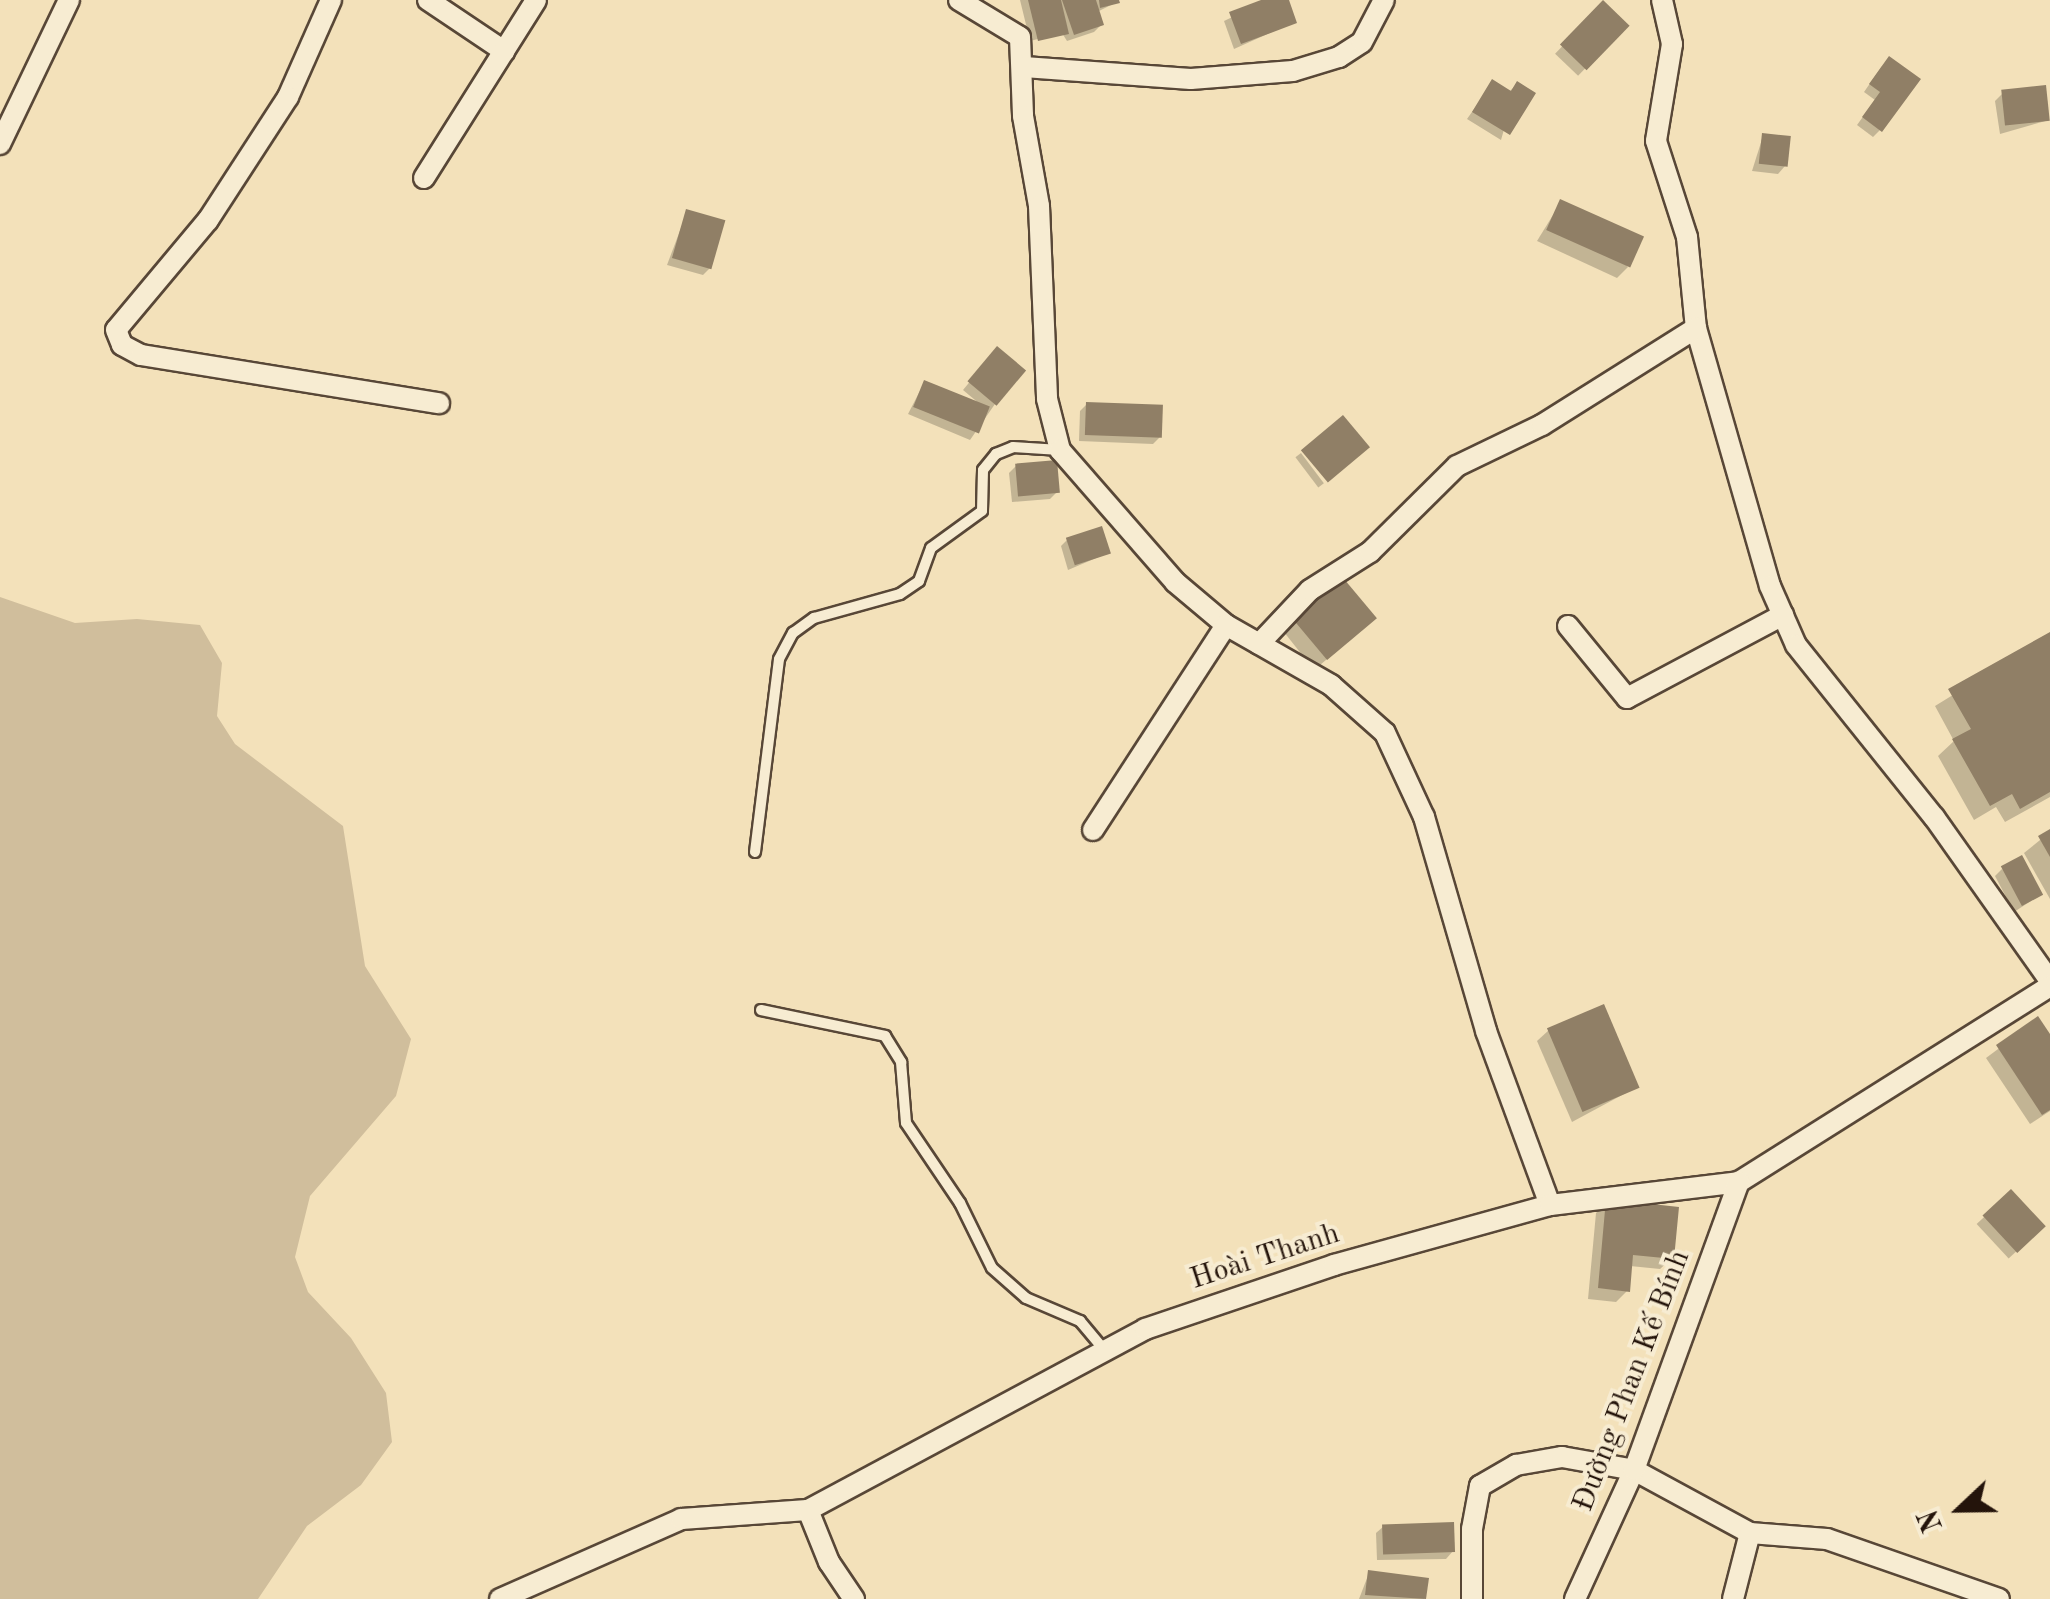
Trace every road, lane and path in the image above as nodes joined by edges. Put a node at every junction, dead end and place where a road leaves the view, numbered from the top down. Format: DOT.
graph roads {
  1 [pos="69,0"];
  2 [pos="331,0"];
  3 [pos="428,0"];
  4 [pos="536,0"];
  5 [pos="958,0"];
  6 [pos="1384,0"];
  7 [pos="1662,0"];
  8 [pos="504,51"];
  9 [pos="1024,67"];
  10 [pos="0,144"];
  11 [pos="424,178"];
  12 [pos="1696,328"];
  13 [pos="439,403"];
  14 [pos="1060,450"];
  15 [pos="1783,616"];
  16 [pos="1226,625"];
  17 [pos="1568,626"];
  18 [pos="1259,644"];
  19 [pos="1093,830"];
  20 [pos="754,852"];
  21 [pos="2050,984"];
  22 [pos="762,1010"];
  23 [pos="1739,1182"];
  24 [pos="1550,1206"];
  25 [pos="1104,1350"];
  26 [pos="1634,1470"];
  27 [pos="808,1510"];
  28 [pos="1750,1532"];
  29 [pos="500,1599"];
  30 [pos="854,1599"];
  31 [pos="1472,1599"];
  32 [pos="1575,1599"];
  33 [pos="1733,1599"];
  34 [pos="1999,1599"];
  1 -- 10 [label="street"];
  2 -- 13 [label="street"];
  3 -- 8 [label="street"];
  4 -- 8 [label="street"];
  5 -- 9 [label="street"];
  6 -- 9 [label="street"];
  7 -- 12 [label="street"];
  8 -- 11 [label="street"];
  9 -- 14 [label="street"];
  12 -- 15 [label="street"];
  12 -- 18 [label="street"];
  14 -- 16 [label="street"];
  14 -- 20 [label="lane"];
  15 -- 17 [label="street"];
  15 -- 21 [label="street"];
  16 -- 18 [label="street"];
  16 -- 19 [label="street"];
  18 -- 24 [label="street"];
  21 -- 23 [label="street, Hoài Thanh"];
  22 -- 25 [label="lane"];
  23 -- 24 [label="street, Hoài Thanh"];
  23 -- 26 [label="street, Đường Phan Kế Bính"];
  24 -- 25 [label="street, Hoài Thanh"];
  25 -- 27 [label="street, Hoài Thanh"];
  26 -- 28 [label="street"];
  26 -- 31 [label="street"];
  26 -- 32 [label="street, Đường Phan Kế Bính"];
  27 -- 29 [label="street, Hoài Thanh"];
  27 -- 30 [label="street"];
  28 -- 33 [label="street"];
  28 -- 34 [label="street"];
}
